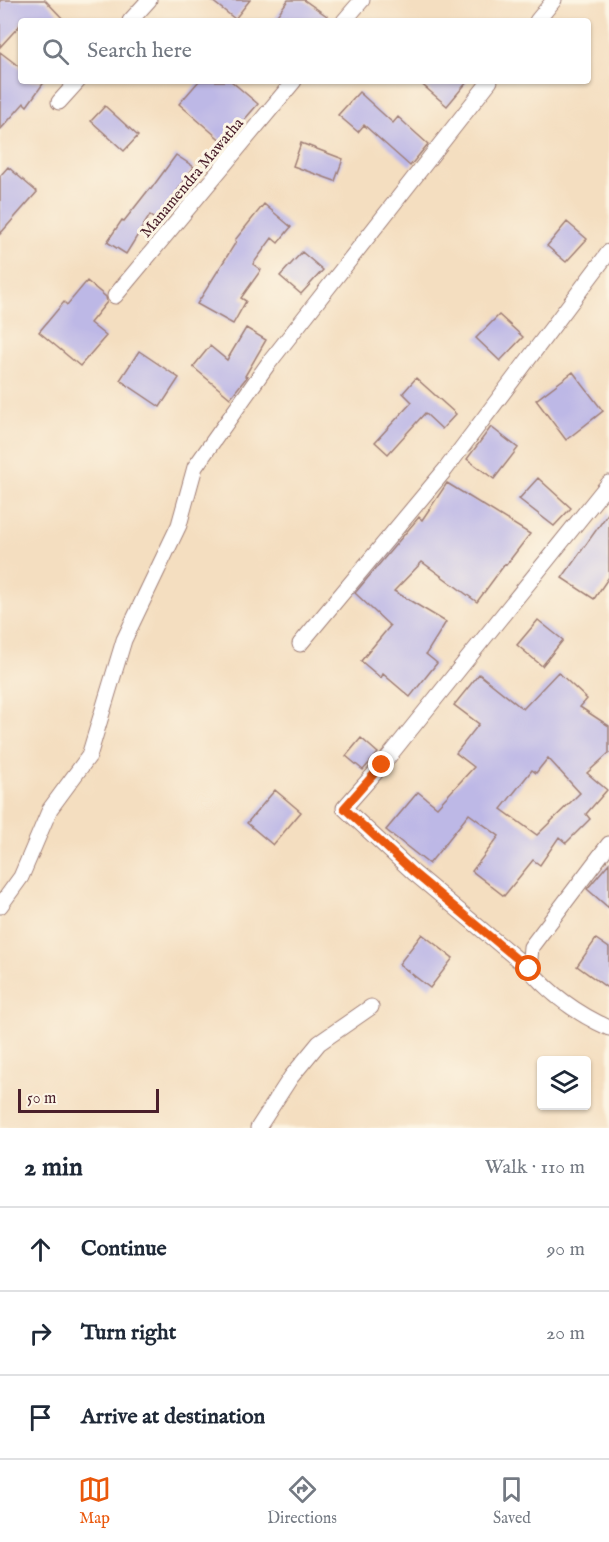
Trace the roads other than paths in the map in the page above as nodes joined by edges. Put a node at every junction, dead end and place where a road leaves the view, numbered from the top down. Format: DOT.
graph roads {
  1 [pos="149,0"];
  2 [pos="362,0"];
  3 [pos="554,0"];
  4 [pos="133,18"];
  5 [pos="347,18"];
  6 [pos="539,18"];
  7 [pos="75,84"];
  8 [pos="292,84"];
  9 [pos="488,84"];
  10 [pos="59,102"];
  11 [pos="609,252"];
  12 [pos="115,296"];
  13 [pos="609,483"];
  14 [pos="300,644"];
  15 [pos="609,844"];
  16 [pos="0,906"];
  17 [pos="529,969"];
  18 [pos="371,1007"];
  19 [pos="609,1028"];
  20 [pos="258,1128"];
  1 -- 4 [label="street"];
  2 -- 5 [label="street"];
  3 -- 6 [label="street"];
  7 -- 10 [label="street"];
  8 -- 12 [label="street, Manamendra Mawatha"];
  9 -- 16 [label="street"];
  11 -- 14 [label="street"];
  13 -- 17 [label="street"];
  15 -- 17 [label="street"];
  17 -- 19 [label="street"];
  18 -- 20 [label="street"];
}
